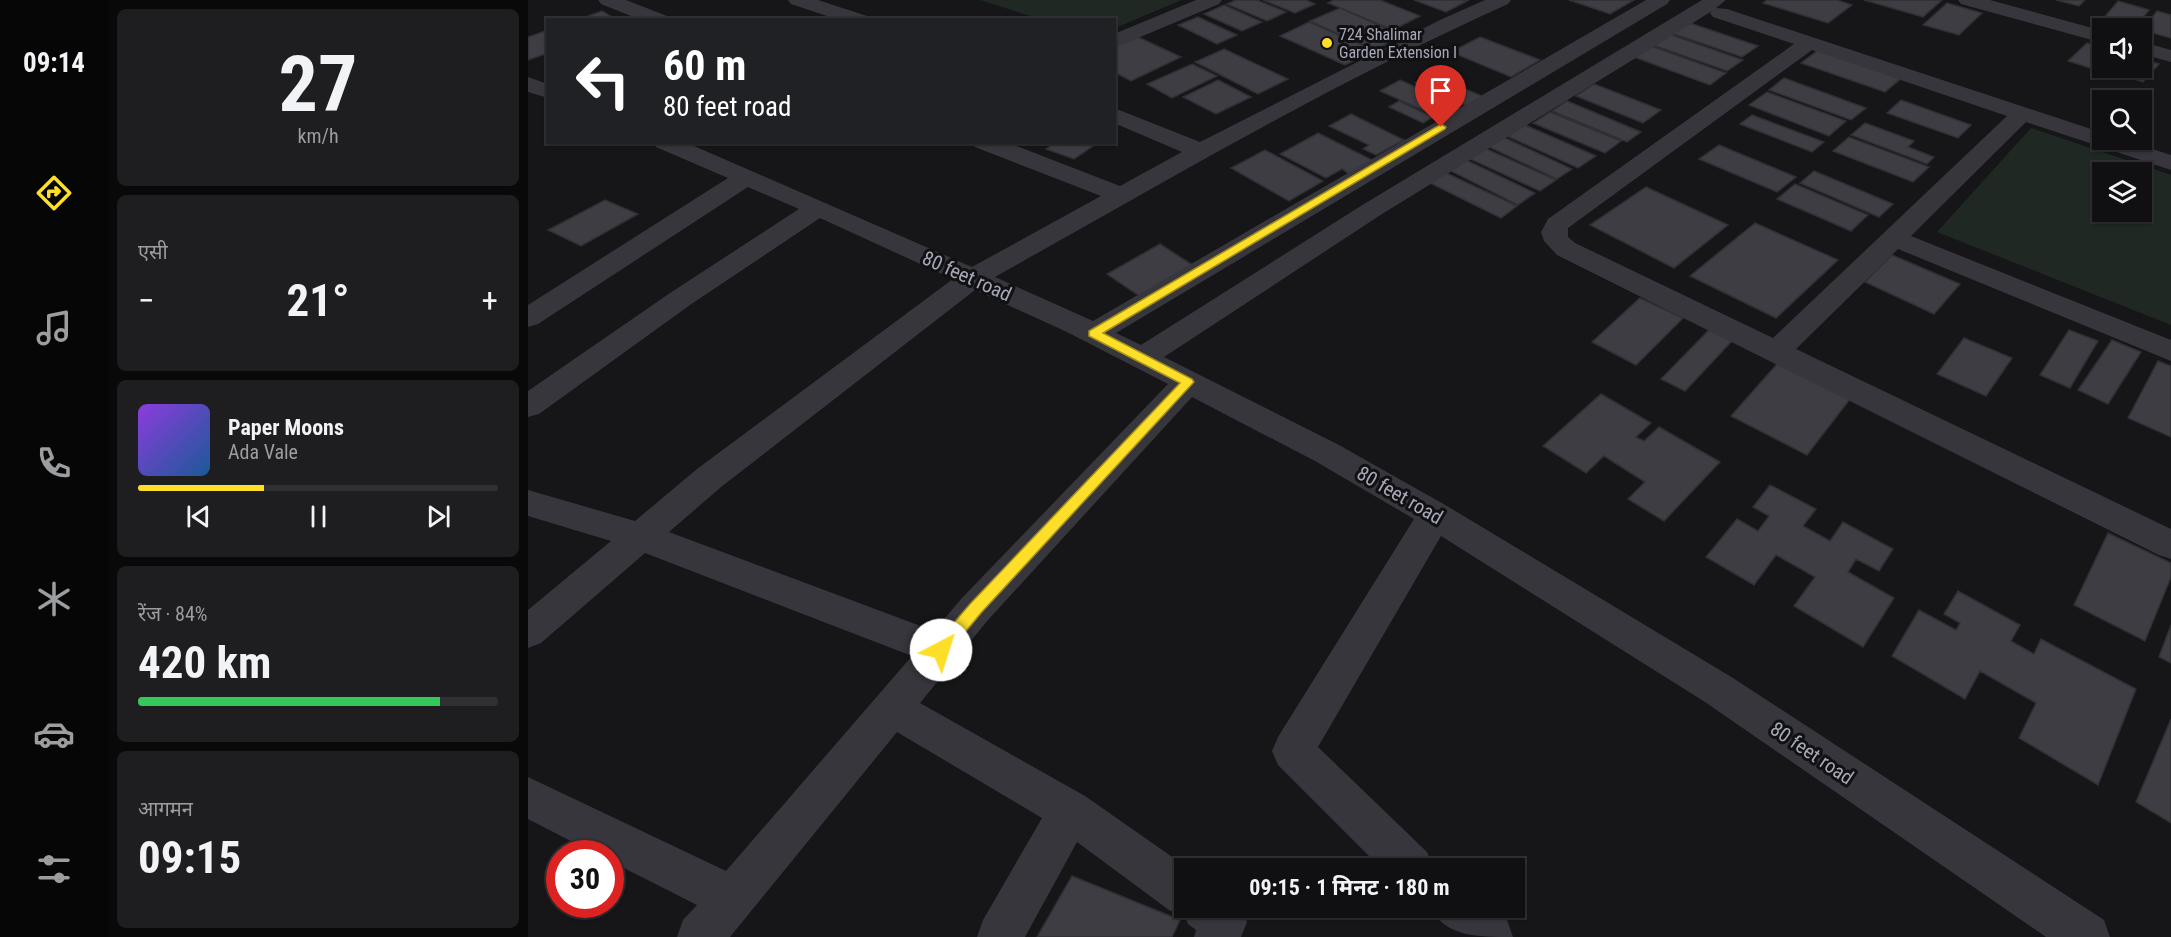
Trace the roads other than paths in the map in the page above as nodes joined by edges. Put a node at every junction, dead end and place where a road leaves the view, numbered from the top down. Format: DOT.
graph roads {
  1 [pos="608,0"];
  2 [pos="798,0"];
  3 [pos="1212,0"];
  4 [pos="1500,0"];
  5 [pos="1660,0"];
  6 [pos="1983,2"];
  7 [pos="1718,7"];
  8 [pos="655,18"];
  9 [pos="854,18"];
  10 [pos="2092,34"];
  11 [pos="1116,41"];
  12 [pos="1809,43"];
  13 [pos="2152,51"];
  14 [pos="2171,56"];
  15 [pos="528,84"];
  16 [pos="546,91"];
  17 [pos="2022,114"];
  18 [pos="1116,116"];
  19 [pos="669,144"];
  20 [pos="988,144"];
  21 [pos="1201,151"];
  22 [pos="2171,163"];
  23 [pos="746,177"];
  24 [pos="1120,195"];
  25 [pos="818,208"];
  26 [pos="1894,238"];
  27 [pos="973,278"];
  28 [pos="528,318"];
  29 [pos="1094,333"];
  30 [pos="2171,351"];
  31 [pos="1776,352"];
  32 [pos="1142,358"];
  33 [pos="1188,382"];
  34 [pos="528,406"];
  35 [pos="528,503"];
  36 [pos="1435,516"];
  37 [pos="640,536"];
  38 [pos="2171,545"];
  39 [pos="528,632"];
  40 [pos="941,650"];
  41 [pos="893,709"];
  42 [pos="528,797"];
  43 [pos="1070,811"];
  44 [pos="1401,858"];
  45 [pos="1174,886"];
  46 [pos="732,898"];
  47 [pos="1218,918"];
  48 [pos="1466,918"];
  49 [pos="700,937"];
  50 [pos="999,937"];
  51 [pos="1217,937"];
  52 [pos="1490,937"];
  53 [pos="2087,937"];
  1 -- 8 [label="street"];
  2 -- 9 [label="street"];
  3 -- 11 [label="street"];
  4 -- 21 [label="street"];
  5 -- 29 [label="street"];
  6 -- 10 [label="street"];
  7 -- 12 [label="street"];
  7 -- 32 [label="street"];
  12 -- 17 [label="street"];
  12 -- 31 [label="street"];
  13 -- 14 [label="street"];
  15 -- 16 [label="street"];
  17 -- 22 [label="street"];
  17 -- 26 [label="street"];
  18 -- 21 [label="street"];
  19 -- 23 [label="street, 80 feet road"];
  20 -- 24 [label="street"];
  21 -- 24 [label="street"];
  23 -- 25 [label="street, 80 feet road"];
  23 -- 28 [label="street"];
  24 -- 27 [label="street"];
  25 -- 27 [label="street, 80 feet road"];
  25 -- 34 [label="street"];
  26 -- 30 [label="street"];
  26 -- 31 [label="street"];
  27 -- 29 [label="street, 80 feet road"];
  27 -- 37 [label="street"];
  29 -- 32 [label="street, 80 feet road"];
  31 -- 38 [label="street"];
  32 -- 33 [label="street, 80 feet road"];
  33 -- 36 [label="street, 80 feet road"];
  33 -- 40 [label="street"];
  35 -- 37 [label="street"];
  36 -- 44 [label="street"];
  36 -- 53 [label="street, 80 feet road"];
  37 -- 39 [label="street"];
  37 -- 40 [label="street"];
  40 -- 41 [label="street"];
  41 -- 43 [label="street"];
  41 -- 46 [label="street"];
  42 -- 46 [label="street"];
  43 -- 45 [label="street"];
  43 -- 50 [label="street"];
  46 -- 49 [label="street"];
  47 -- 51 [label="street"];
  48 -- 52 [label="street"];
}
